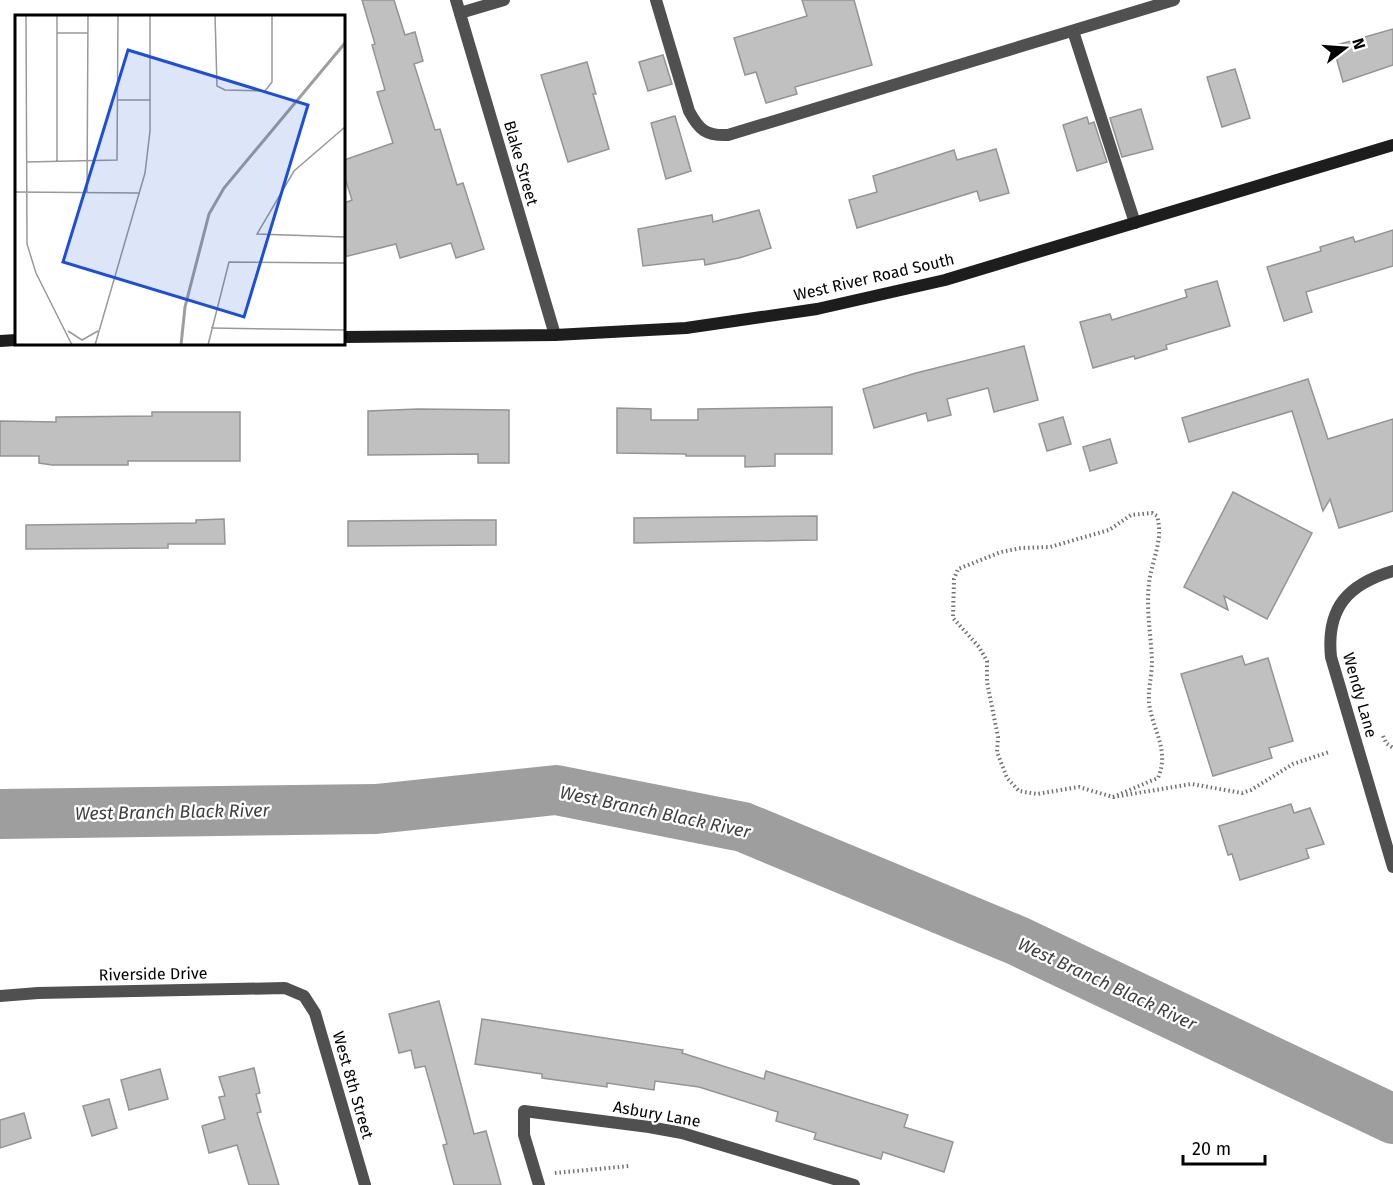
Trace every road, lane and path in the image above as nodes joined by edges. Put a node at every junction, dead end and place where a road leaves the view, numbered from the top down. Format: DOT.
graph roads {
  1 [pos="456,0"];
  2 [pos="504,0"];
  3 [pos="656,0"];
  4 [pos="1174,0"];
  5 [pos="460,13"];
  6 [pos="1073,31"];
  7 [pos="1393,145"];
  8 [pos="1135,223"];
  9 [pos="555,335"];
  10 [pos="345,337"];
  11 [pos="15,340"];
  12 [pos="0,341"];
  13 [pos="1393,571"];
  14 [pos="1383,736"];
  15 [pos="1393,748"];
  16 [pos="1329,752"];
  17 [pos="1113,797"];
  18 [pos="1393,867"];
  19 [pos="0,996"];
  20 [pos="304,996"];
  21 [pos="629,1166"];
  22 [pos="548,1174"];
  23 [pos="365,1185"];
  24 [pos="539,1185"];
  25 [pos="854,1185"];
  1 -- 5 [label="street, Blake Street"];
  2 -- 5 [label="street"];
  3 -- 6 [label="street"];
  4 -- 6 [label="street"];
  5 -- 9 [label="street, Blake Street"];
  6 -- 8 [label="street"];
  7 -- 8 [label="main road, West River Road South"];
  8 -- 9 [label="main road, West River Road South"];
  9 -- 10 [label="main road, West River Road South"];
  11 -- 12 [label="main road"];
  13 -- 18 [label="street, Wendy Lane"];
  14 -- 15 [label="path"];
  16 -- 17 [label="path"];
  17 -- 17 [label="path"];
  19 -- 20 [label="street, Riverside Drive"];
  20 -- 23 [label="street, West 8th Street"];
  21 -- 22 [label="path"];
  24 -- 25 [label="street, Asbury Lane"];
}
